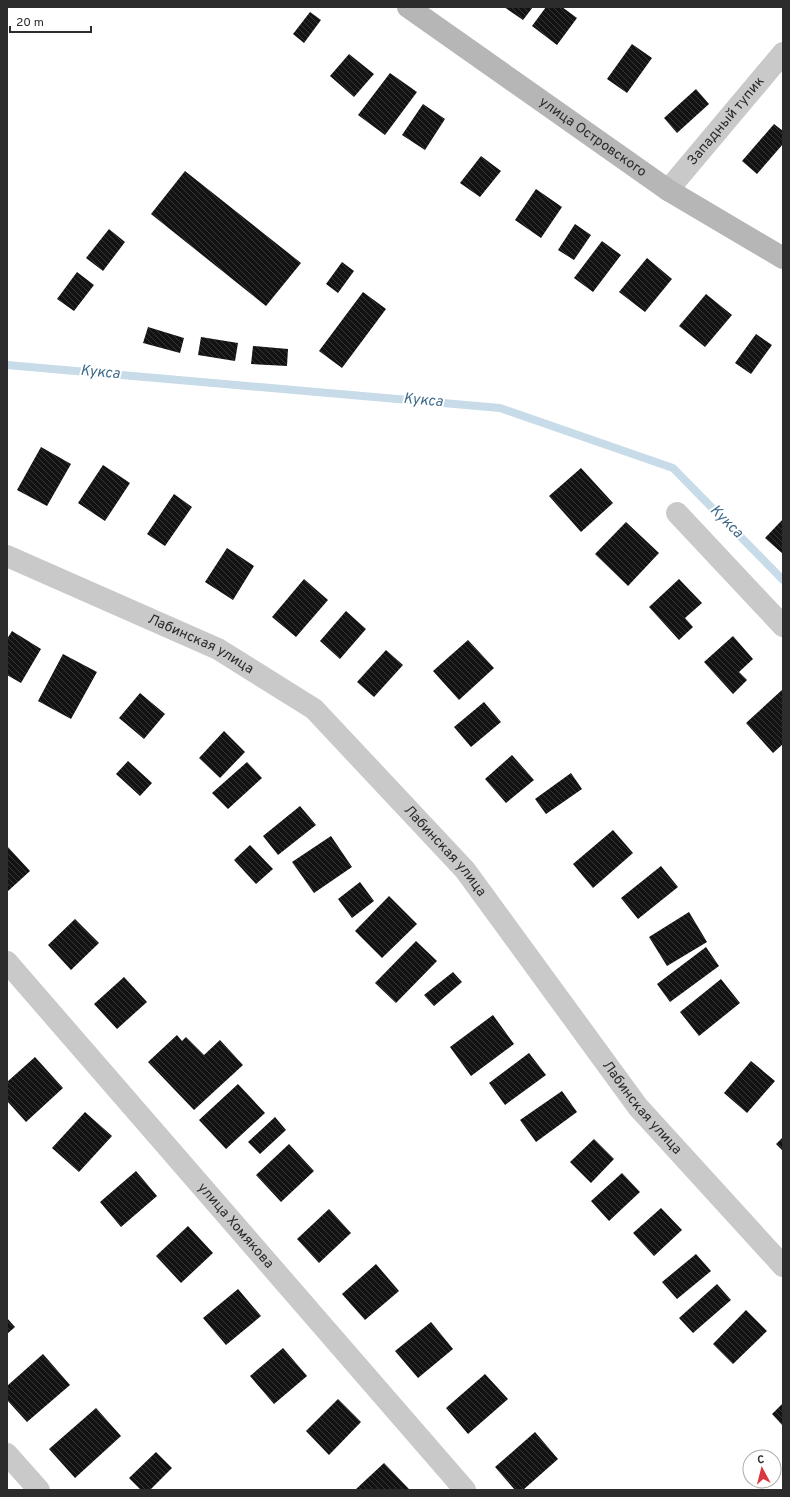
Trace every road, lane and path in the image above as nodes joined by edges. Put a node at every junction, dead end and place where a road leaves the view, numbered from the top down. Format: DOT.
graph roads {
  1 [pos="408,7"];
  2 [pos="783,53"];
  3 [pos="668,190"];
  4 [pos="783,258"];
  5 [pos="677,513"];
  6 [pos="7,556"];
  7 [pos="783,626"];
  8 [pos="7,962"];
  9 [pos="783,1266"];
  10 [pos="7,1454"];
  11 [pos="39,1490"];
  12 [pos="465,1490"];
  1 -- 3 [label="street, улица Островского"];
  2 -- 3 [label="street, Западный тупик"];
  3 -- 4 [label="street, улица Островского"];
  5 -- 7 [label="street"];
  6 -- 9 [label="street, Лабинская улица"];
  8 -- 12 [label="street, улица Хомякова"];
  10 -- 11 [label="street"];
}
